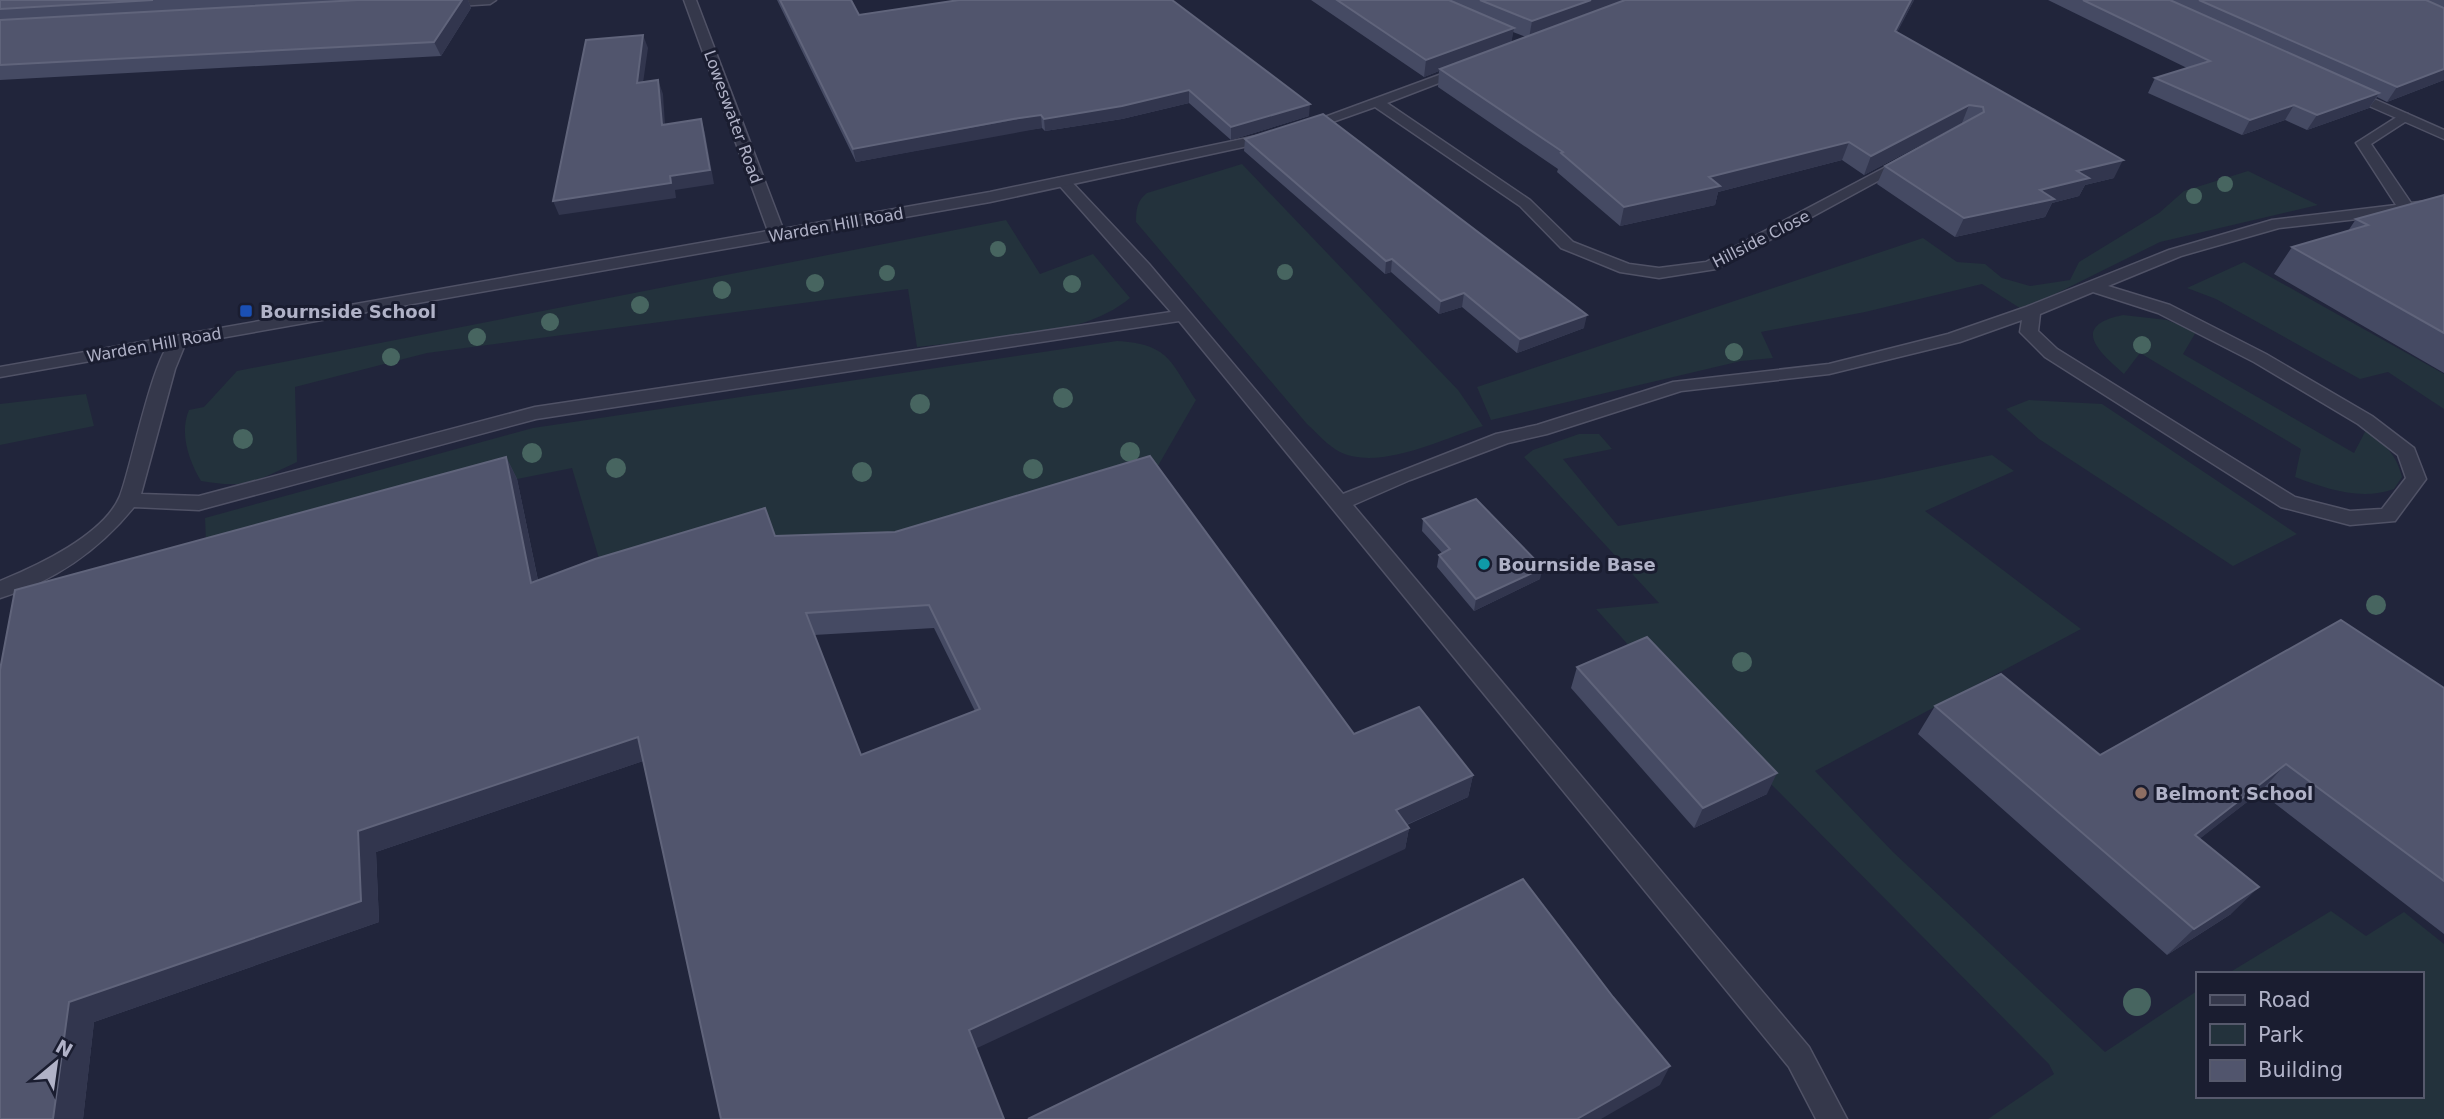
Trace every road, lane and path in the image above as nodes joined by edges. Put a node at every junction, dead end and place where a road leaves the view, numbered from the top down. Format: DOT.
graph roads {
  1 [pos="490,0"];
  2 [pos="690,0"];
  3 [pos="422,4"];
  4 [pos="1472,68"];
  5 [pos="2329,83"];
  6 [pos="1377,102"];
  7 [pos="2403,117"];
  8 [pos="2444,135"];
  9 [pos="1921,153"];
  10 [pos="1063,181"];
  11 [pos="2444,204"];
  12 [pos="2406,208"];
  13 [pos="776,235"];
  14 [pos="2094,286"];
  15 [pos="2032,311"];
  16 [pos="1180,316"];
  17 [pos="177,342"];
  18 [pos="0,372"];
  19 [pos="129,500"];
  20 [pos="1339,503"];
  21 [pos="0,590"];
  22 [pos="1832,1119"];
  1 -- 3 [label="street"];
  2 -- 13 [label="street, Loweswater Road"];
  4 -- 6 [label="street, Warden Hill Road"];
  5 -- 7 [label="street"];
  6 -- 9 [label="street, Hillside Close"];
  6 -- 10 [label="street, Warden Hill Road"];
  7 -- 8 [label="street"];
  7 -- 12 [label="street"];
  10 -- 13 [label="street, Warden Hill Road"];
  10 -- 16 [label="street"];
  11 -- 12 [label="street"];
  12 -- 14 [label="street"];
  13 -- 17 [label="street, Warden Hill Road"];
  14 -- 15 [label="street"];
  14 -- 15 [label="street"];
  15 -- 20 [label="street"];
  16 -- 19 [label="street"];
  16 -- 20 [label="street"];
  17 -- 18 [label="street, Warden Hill Road"];
  17 -- 19 [label="street"];
  19 -- 21 [label="street"];
  20 -- 22 [label="street"];
}
